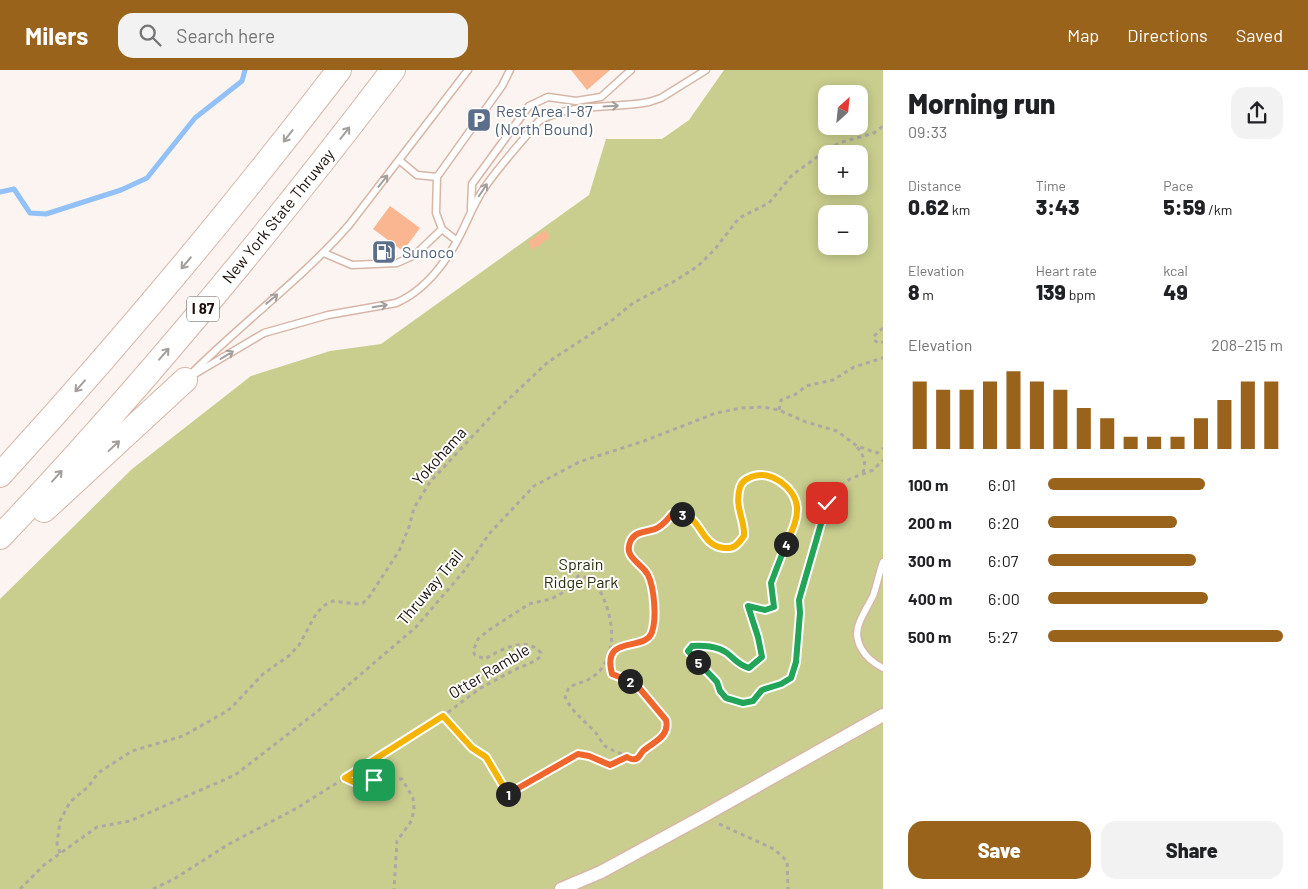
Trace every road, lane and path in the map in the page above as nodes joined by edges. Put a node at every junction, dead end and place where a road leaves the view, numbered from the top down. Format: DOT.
graph roads {
  1 [pos="339,70"];
  2 [pos="393,70"];
  3 [pos="468,70"];
  4 [pos="510,70"];
  5 [pos="631,70"];
  6 [pos="706,70"];
  7 [pos="883,126"];
  8 [pos="399,160"];
  9 [pos="437,176"];
  10 [pos="471,212"];
  11 [pos="442,229"];
  12 [pos="458,241"];
  13 [pos="324,253"];
  14 [pos="883,328"];
  15 [pos="883,342"];
  16 [pos="883,358"];
  17 [pos="185,380"];
  18 [pos="780,410"];
  19 [pos="857,446"];
  20 [pos="883,448"];
  21 [pos="883,460"];
  22 [pos="0,475"];
  23 [pos="862,476"];
  24 [pos="0,537"];
  25 [pos="0,549"];
  26 [pos="883,562"];
  27 [pos="883,668"];
  28 [pos="883,715"];
  29 [pos="443,716"];
  30 [pos="627,757"];
  31 [pos="345,778"];
  32 [pos="702,817"];
  33 [pos="60,853"];
  34 [pos="20,889"];
  35 [pos="153,889"];
  36 [pos="394,889"];
  37 [pos="561,889"];
  38 [pos="788,889"];
  1 -- 22 [label="highway, I 87, one-way"];
  24 -- 2 [label="highway, New York State Thruway / I 87, one-way"];
  3 -- 8 [label="lane"];
  4 -- 9 [label="lane"];
  5 -- 10 [label="lane"];
  10 -- 6 [label="lane, one-way"];
  7 -- 33 [label="path, Yokohama"];
  8 -- 9 [label="lane"];
  13 -- 8 [label="lane, one-way"];
  9 -- 11 [label="lane"];
  10 -- 12 [label="lane"];
  11 -- 12 [label="lane"];
  11 -- 13 [label="lane"];
  17 -- 12 [label="lane, one-way"];
  17 -- 13 [label="lane, one-way"];
  14 -- 15 [label="path"];
  16 -- 18 [label="path"];
  25 -- 17 [label="highway, one-way"];
  18 -- 19 [label="path, Thruway Trail"];
  18 -- 33 [label="path, Thruway Trail"];
  19 -- 20 [label="path, Thruway Trail"];
  19 -- 23 [label="path"];
  21 -- 23 [label="path"];
  23 -- 30 [label="path"];
  26 -- 27 [label="lane"];
  28 -- 32 [label="street"];
  29 -- 30 [label="path"];
  29 -- 30 [label="path, Otter Ramble"];
  29 -- 31 [label="path, Otter Ramble"];
  31 -- 35 [label="path, Otter Ramble"];
  31 -- 36 [label="path"];
  32 -- 37 [label="street"];
  32 -- 38 [label="path"];
  33 -- 34 [label="path, Thruway Trail"];
}
